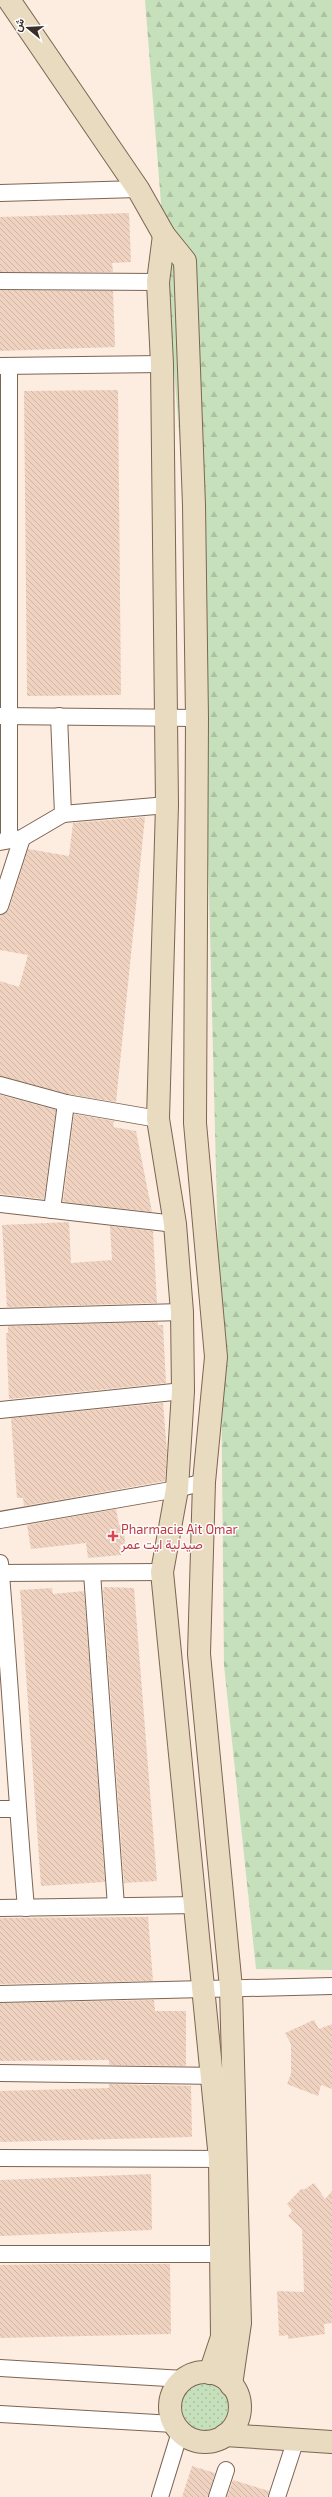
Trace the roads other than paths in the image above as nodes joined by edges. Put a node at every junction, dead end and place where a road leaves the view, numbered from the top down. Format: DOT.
graph roads {
  1 [pos="9,0"];
  2 [pos="138,189"];
  3 [pos="0,193"];
  4 [pos="164,235"];
  5 [pos="0,282"];
  6 [pos="158,282"];
  7 [pos="162,364"];
  8 [pos="5,366"];
  9 [pos="5,716"];
  10 [pos="59,716"];
  11 [pos="168,717"];
  12 [pos="197,718"];
  13 [pos="167,806"];
  14 [pos="63,814"];
  15 [pos="10,840"];
  16 [pos="0,906"];
  17 [pos="0,1085"];
  18 [pos="66,1103"];
  19 [pos="158,1119"];
  20 [pos="0,1204"];
  21 [pos="52,1210"];
  22 [pos="175,1224"];
  23 [pos="182,1312"];
  24 [pos="0,1317"];
  25 [pos="184,1391"];
  26 [pos="0,1410"];
  27 [pos="204,1482"];
  28 [pos="177,1489"];
  29 [pos="0,1520"];
  30 [pos="0,1568"];
  31 [pos="162,1572"];
  32 [pos="92,1573"];
  33 [pos="2,1622"];
  34 [pos="7,1715"];
  35 [pos="17,1808"];
  36 [pos="0,1809"];
  37 [pos="116,1906"];
  38 [pos="197,1906"];
  39 [pos="0,1908"];
  40 [pos="26,1908"];
  41 [pos="332,1986"];
  42 [pos="232,1988"];
  43 [pos="204,1989"];
  44 [pos="0,1994"];
  45 [pos="0,2073"];
  46 [pos="223,2076"];
  47 [pos="0,2158"];
  48 [pos="228,2159"];
  49 [pos="0,2254"];
  50 [pos="230,2254"];
  51 [pos="0,2368"];
  52 [pos="210,2372"];
  53 [pos="184,2379"];
  54 [pos="231,2385"];
  55 [pos="239,2410"];
  56 [pos="0,2414"];
  57 [pos="177,2428"];
  58 [pos="225,2435"];
  59 [pos="287,2438"];
  60 [pos="332,2442"];
  61 [pos="226,2470"];
  62 [pos="160,2497"];
  63 [pos="217,2497"];
  64 [pos="277,2497"];
  1 -- 2 [label="street"];
  2 -- 3 [label="street"];
  2 -- 4 [label="street"];
  4 -- 6 [label="street"];
  4 -- 12 [label="street"];
  5 -- 6 [label="street"];
  6 -- 7 [label="street"];
  7 -- 8 [label="street"];
  7 -- 11 [label="street"];
  8 -- 9 [label="street"];
  9 -- 10 [label="street"];
  9 -- 15 [label="street"];
  10 -- 11 [label="street"];
  10 -- 14 [label="street"];
  11 -- 12 [label="street"];
  11 -- 13 [label="street"];
  12 -- 27 [label="street"];
  13 -- 14 [label="street"];
  13 -- 19 [label="street"];
  14 -- 15 [label="street"];
  15 -- 16 [label="street"];
  17 -- 18 [label="street"];
  18 -- 19 [label="street"];
  18 -- 21 [label="street"];
  19 -- 22 [label="street"];
  20 -- 21 [label="street"];
  21 -- 22 [label="street"];
  22 -- 23 [label="street"];
  23 -- 24 [label="street"];
  23 -- 25 [label="street"];
  25 -- 26 [label="street"];
  25 -- 28 [label="street"];
  27 -- 28 [label="street"];
  27 -- 42 [label="street"];
  28 -- 29 [label="street"];
  28 -- 31 [label="street"];
  30 -- 32 [label="street"];
  30 -- 33 [label="street"];
  31 -- 32 [label="street"];
  31 -- 38 [label="street"];
  32 -- 37 [label="street"];
  33 -- 34 [label="street"];
  34 -- 35 [label="street"];
  35 -- 36 [label="street"];
  35 -- 40 [label="street"];
  37 -- 38 [label="street"];
  37 -- 40 [label="street"];
  38 -- 43 [label="street"];
  39 -- 40 [label="street"];
  41 -- 42 [label="street"];
  42 -- 43 [label="street"];
  42 -- 46 [label="street"];
  43 -- 44 [label="street"];
  43 -- 46 [label="street"];
  45 -- 46 [label="street"];
  46 -- 48 [label="street"];
  47 -- 48 [label="street"];
  48 -- 50 [label="street"];
  49 -- 50 [label="street"];
  50 -- 52 [label="street"];
  50 -- 54 [label="street"];
  51 -- 53 [label="street"];
  52 -- 53 [label="street"];
  52 -- 54 [label="street"];
  53 -- 57 [label="street"];
  54 -- 55 [label="street"];
  55 -- 58 [label="street"];
  55 -- 59 [label="street"];
  56 -- 57 [label="street"];
  57 -- 58 [label="street"];
  57 -- 62 [label="street"];
  58 -- 59 [label="street"];
  59 -- 60 [label="street"];
  59 -- 64 [label="street"];
  61 -- 63 [label="street"];
}
